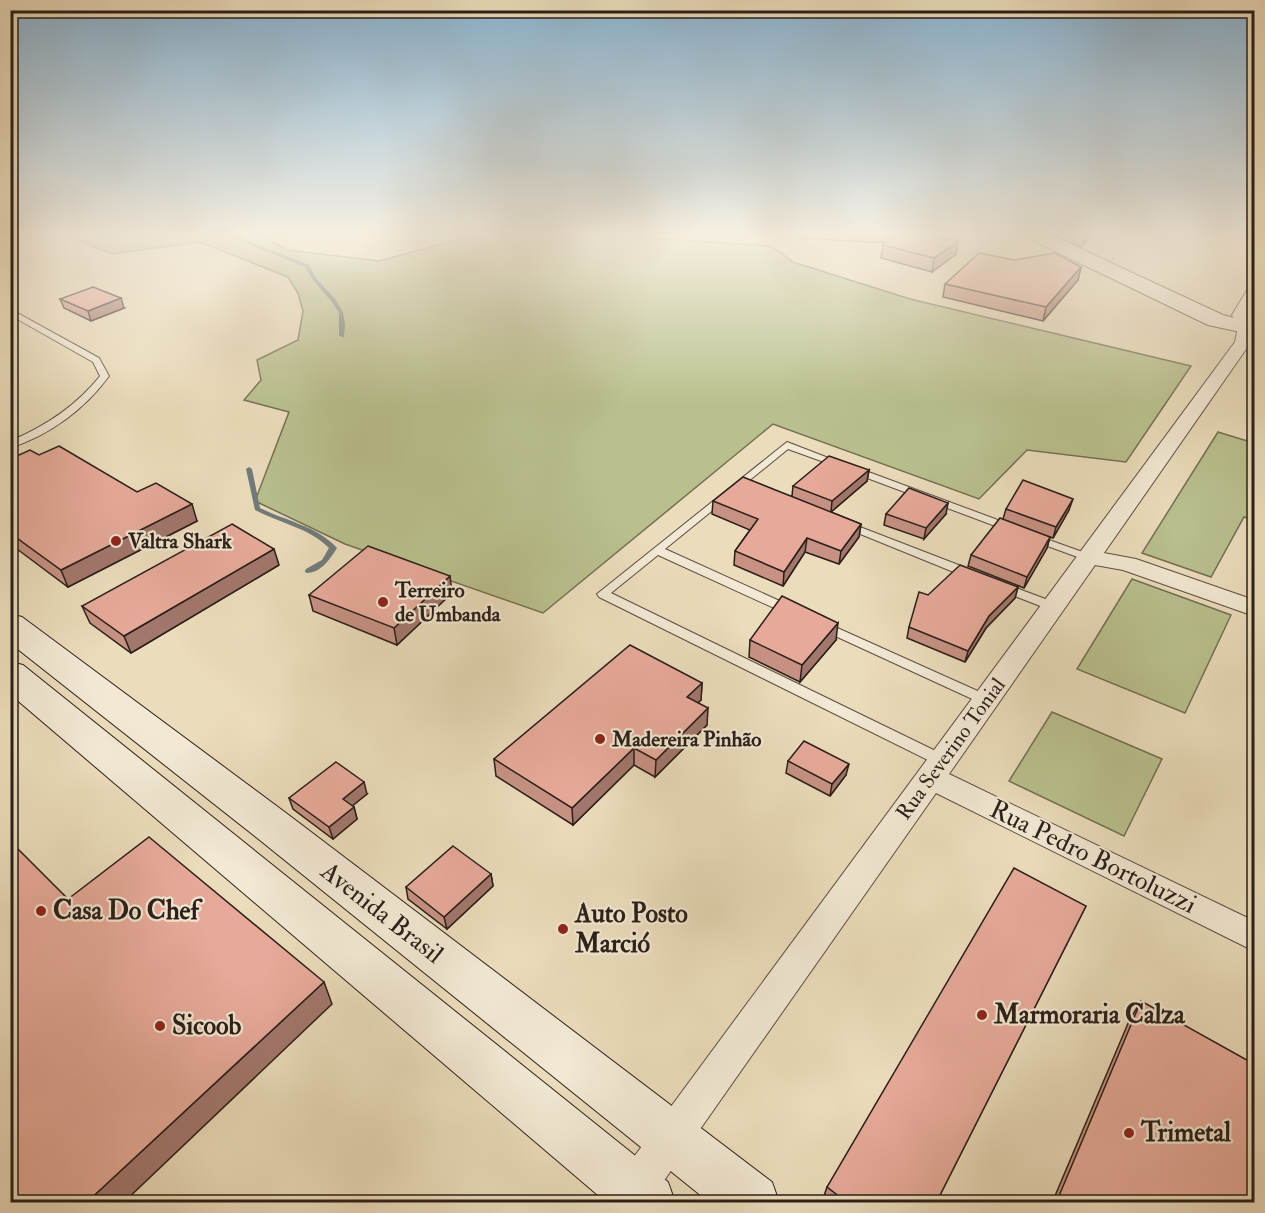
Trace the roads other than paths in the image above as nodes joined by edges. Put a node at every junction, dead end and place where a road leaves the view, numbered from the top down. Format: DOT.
graph roads {
  1 [pos="1156,292"];
  2 [pos="1253,292"];
  3 [pos="10,311"];
  4 [pos="1250,328"];
  5 [pos="10,445"];
  6 [pos="837,520"];
  7 [pos="657,550"];
  8 [pos="1088,557"];
  9 [pos="1052,606"];
  10 [pos="1254,608"];
  11 [pos="13,642"];
  12 [pos="986,700"];
  13 [pos="937,769"];
  14 [pos="271,825"];
  15 [pos="232,855"];
  16 [pos="1254,937"];
  17 [pos="670,1138"];
  18 [pos="635,1199"];
  19 [pos="752,1203"];
  1 -- 4 [label="street"];
  2 -- 4 [label="street, Rua Severino Tonial"];
  3 -- 5 [label="lane"];
  4 -- 8 [label="street, Rua Severino Tonial"];
  6 -- 9 [label="lane"];
  7 -- 8 [label="lane"];
  7 -- 12 [label="lane"];
  7 -- 13 [label="lane"];
  8 -- 9 [label="street, Rua Severino Tonial"];
  8 -- 10 [label="street"];
  9 -- 12 [label="street, Rua Severino Tonial"];
  11 -- 14 [label="main road, Avenida Brasil"];
  11 -- 15 [label="main road, Avenida Brasil"];
  12 -- 13 [label="street, Rua Severino Tonial"];
  13 -- 16 [label="street, Rua Pedro Bortoluzzi"];
  13 -- 17 [label="street, Rua Severino Tonial"];
  14 -- 15 [label="main road"];
  14 -- 17 [label="main road, Avenida Brasil"];
  15 -- 18 [label="main road, Avenida Brasil"];
  17 -- 18 [label="street, Rua Severino Tonial"];
  17 -- 19 [label="main road, Avenida Brasil"];
}
